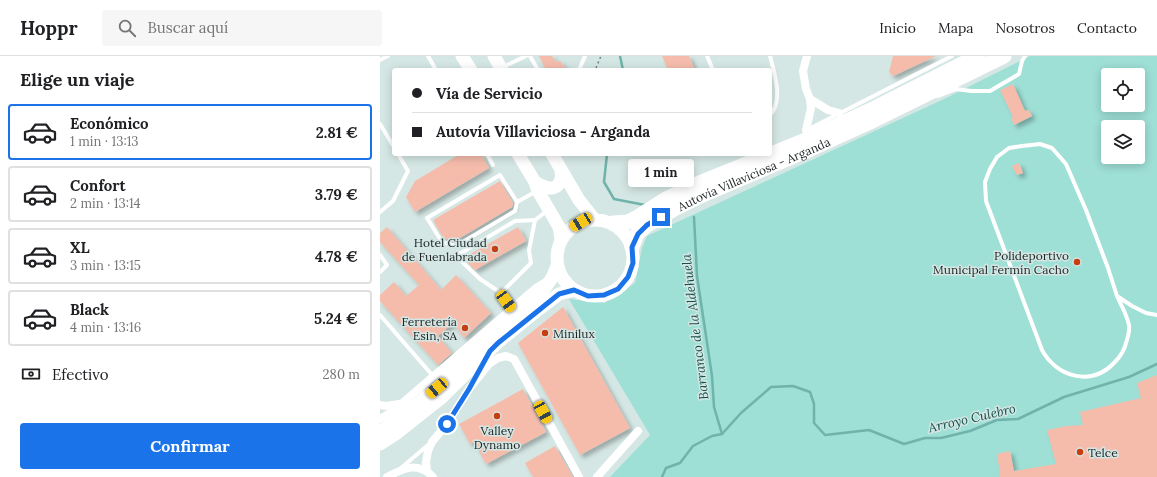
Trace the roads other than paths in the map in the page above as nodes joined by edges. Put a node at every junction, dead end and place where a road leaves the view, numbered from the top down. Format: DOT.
graph roads {
  1 [pos="388,56"];
  2 [pos="428,56"];
  3 [pos="462,56"];
  4 [pos="494,56"];
  5 [pos="526,56"];
  6 [pos="530,56"];
  7 [pos="585,56"];
  8 [pos="707,56"];
  9 [pos="770,56"];
  10 [pos="807,56"];
  11 [pos="952,56"];
  12 [pos="978,56"];
  13 [pos="1004,56"];
  14 [pos="1025,56"];
  15 [pos="380,60"];
  16 [pos="435,68"];
  17 [pos="468,68"];
  18 [pos="501,68"];
  19 [pos="504,68"];
  20 [pos="537,68"];
  21 [pos="580,68"];
  22 [pos="713,68"];
  23 [pos="935,98"];
  24 [pos="810,99"];
  25 [pos="921,103"];
  26 [pos="772,112"];
  27 [pos="839,113"];
  28 [pos="887,114"];
  29 [pos="380,124"];
  30 [pos="806,130"];
  31 [pos="392,144"];
  32 [pos="772,147"];
  33 [pos="772,154"];
  34 [pos="399,156"];
  35 [pos="488,156"];
  36 [pos="519,156"];
  37 [pos="553,156"];
  38 [pos="752,156"];
  39 [pos="767,156"];
  40 [pos="493,165"];
  41 [pos="561,170"];
  42 [pos="731,171"];
  43 [pos="536,186"];
  44 [pos="517,202"];
  45 [pos="549,210"];
  46 [pos="380,212"];
  47 [pos="594,219"];
  48 [pos="534,220"];
  49 [pos="613,223"];
  50 [pos="561,239"];
  51 [pos="632,247"];
  52 [pos="380,255"];
  53 [pos="380,272"];
  54 [pos="554,272"];
  55 [pos="574,290"];
  56 [pos="501,293"];
  57 [pos="1117,296"];
  58 [pos="512,308"];
  59 [pos="380,315"];
  60 [pos="1157,315"];
  61 [pos="490,351"];
  62 [pos="433,376"];
  63 [pos="469,389"];
  64 [pos="400,404"];
  65 [pos="380,405"];
  66 [pos="380,419"];
  67 [pos="638,431"];
  68 [pos="380,432"];
  69 [pos="432,442"];
  70 [pos="380,444"];
  71 [pos="395,473"];
  72 [pos="430,474"];
  73 [pos="387,477"];
  74 [pos="579,477"];
  75 [pos="597,477"];
  1 -- 15 [label="lane"];
  2 -- 16 [label="lane"];
  3 -- 17 [label="main road"];
  4 -- 18 [label="main road"];
  5 -- 19 [label="lane"];
  6 -- 20 [label="lane"];
  7 -- 21 [label="lane"];
  8 -- 22 [label="lane"];
  9 -- 26 [label="lane"];
  10 -- 24 [label="street"];
  11 -- 27 [label="lane"];
  12 -- 33 [label="highway"];
  13 -- 28 [label="highway, Autovía Villaviciosa - Arganda"];
  14 -- 23 [label="lane"];
  24 -- 27 [label="street"];
  24 -- 30 [label="street"];
  25 -- 28 [label="lane"];
  27 -- 30 [label="lane"];
  28 -- 51 [label="highway, Autovía Villaviciosa - Arganda"];
  29 -- 31 [label="lane"];
  30 -- 32 [label="highway"];
  34 -- 46 [label="lane"];
  35 -- 40 [label="lane"];
  36 -- 43 [label="main road"];
  37 -- 41 [label="main road"];
  38 -- 42 [label="highway"];
  39 -- 42 [label="highway"];
  41 -- 43 [label="main road"];
  41 -- 47 [label="main road"];
  42 -- 49 [label="highway"];
  43 -- 44 [label="lane"];
  43 -- 45 [label="main road"];
  44 -- 44 [label="lane"];
  45 -- 48 [label="lane"];
  45 -- 50 [label="main road"];
  47 -- 49 [label="main road"];
  47 -- 50 [label="main road"];
  48 -- 56 [label="lane"];
  48 -- 56 [label="lane"];
  49 -- 51 [label="main road"];
  50 -- 54 [label="main road"];
  51 -- 55 [label="main road"];
  52 -- 53 [label="lane"];
  54 -- 55 [label="main road"];
  54 -- 58 [label="street"];
  54 -- 68 [label="main road"];
  55 -- 61 [label="main road"];
  56 -- 58 [label="lane"];
  57 -- 57 [label="lane"];
  57 -- 60 [label="lane"];
  58 -- 62 [label="street"];
  59 -- 62 [label="lane"];
  61 -- 63 [label="lane"];
  61 -- 70 [label="main road"];
  62 -- 64 [label="street"];
  63 -- 69 [label="street"];
  63 -- 74 [label="street"];
  64 -- 65 [label="street"];
  64 -- 66 [label="street"];
  67 -- 75 [label="street"];
  69 -- 71 [label="lane"];
  69 -- 72 [label="street"];
  71 -- 72 [label="street"];
  71 -- 73 [label="street"];
}
